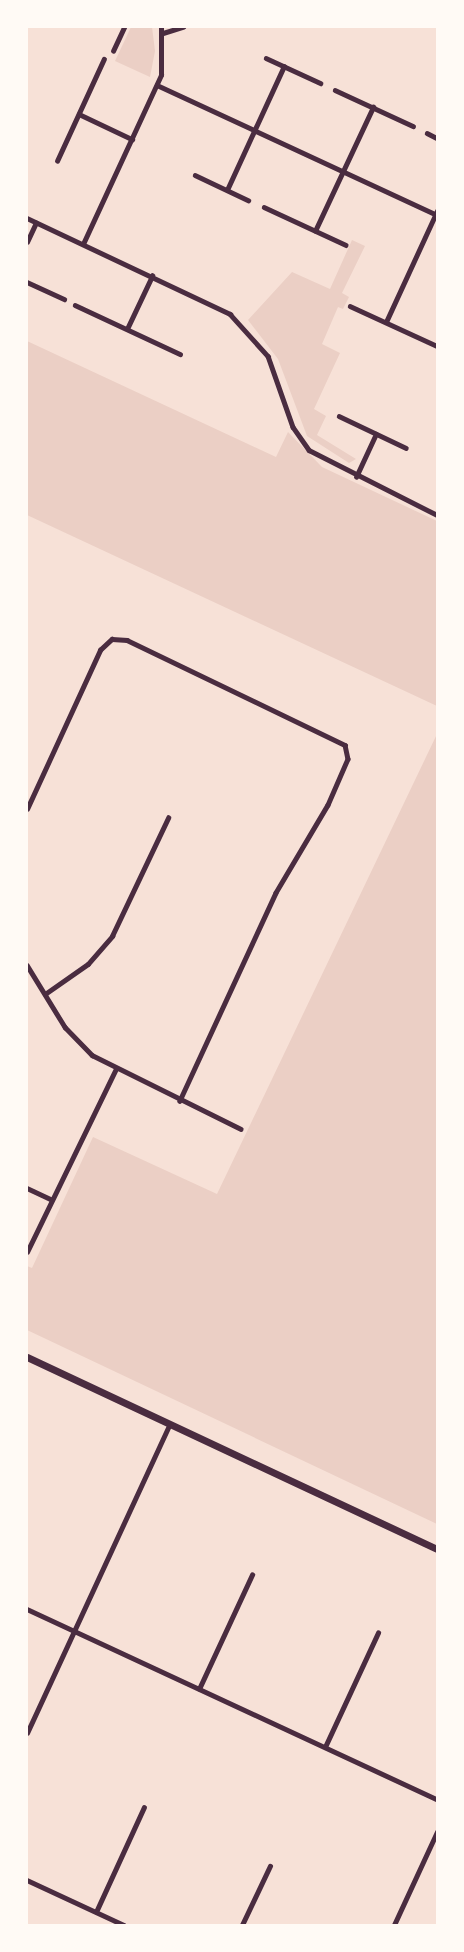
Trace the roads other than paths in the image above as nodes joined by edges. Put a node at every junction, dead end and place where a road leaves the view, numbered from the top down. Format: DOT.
graph roads {
  1 [pos="124,27"];
  2 [pos="183,27"];
  3 [pos="162,30"];
  4 [pos="113,51"];
  5 [pos="266,58"];
  6 [pos="104,59"];
  7 [pos="284,66"];
  8 [pos="320,83"];
  9 [pos="157,85"];
  10 [pos="335,90"];
  11 [pos="373,108"];
  12 [pos="79,114"];
  13 [pos="413,126"];
  14 [pos="254,130"];
  15 [pos="427,133"];
  16 [pos="437,138"];
  17 [pos="132,139"];
  18 [pos="57,161"];
  19 [pos="343,171"];
  20 [pos="195,175"];
  21 [pos="227,190"];
  22 [pos="248,200"];
  23 [pos="264,207"];
  24 [pos="436,213"];
  25 [pos="27,218"];
  26 [pos="36,223"];
  27 [pos="315,231"];
  28 [pos="27,242"];
  29 [pos="83,244"];
  30 [pos="346,245"];
  31 [pos="152,276"];
  32 [pos="27,282"];
  33 [pos="64,299"];
  34 [pos="75,305"];
  35 [pos="350,306"];
  36 [pos="386,322"];
  37 [pos="127,330"];
  38 [pos="437,346"];
  39 [pos="180,354"];
  40 [pos="339,416"];
  41 [pos="376,434"];
  42 [pos="406,448"];
  43 [pos="356,477"];
  44 [pos="437,515"];
  45 [pos="27,809"];
  46 [pos="168,818"];
  47 [pos="27,965"];
  48 [pos="45,994"];
  49 [pos="116,1069"];
  50 [pos="180,1101"];
  51 [pos="241,1129"];
  52 [pos="27,1188"];
  53 [pos="51,1199"];
  54 [pos="27,1252"];
  55 [pos="27,1357"];
  56 [pos="170,1424"];
  57 [pos="437,1549"];
  58 [pos="252,1575"];
  59 [pos="27,1609"];
  60 [pos="74,1631"];
  61 [pos="378,1633"];
  62 [pos="199,1689"];
  63 [pos="27,1733"];
  64 [pos="325,1747"];
  65 [pos="437,1799"];
  66 [pos="144,1807"];
  67 [pos="437,1832"];
  68 [pos="270,1866"];
  69 [pos="27,1880"];
  70 [pos="96,1912"];
  71 [pos="124,1925"];
  72 [pos="242,1925"];
  73 [pos="394,1925"];
  1 -- 4 [label="street"];
  2 -- 3 [label="street"];
  3 -- 9 [label="street"];
  5 -- 7 [label="street"];
  6 -- 12 [label="street"];
  7 -- 8 [label="street"];
  7 -- 14 [label="street"];
  9 -- 14 [label="street"];
  9 -- 17 [label="street"];
  10 -- 11 [label="street"];
  11 -- 13 [label="street"];
  11 -- 19 [label="street"];
  12 -- 17 [label="street"];
  12 -- 18 [label="street"];
  14 -- 19 [label="street"];
  14 -- 21 [label="street"];
  15 -- 16 [label="street"];
  17 -- 29 [label="street"];
  19 -- 24 [label="street"];
  19 -- 27 [label="street"];
  20 -- 21 [label="street"];
  21 -- 22 [label="street"];
  23 -- 27 [label="street"];
  24 -- 36 [label="street"];
  25 -- 26 [label="street"];
  26 -- 28 [label="street"];
  26 -- 29 [label="street"];
  27 -- 30 [label="street"];
  29 -- 31 [label="street"];
  31 -- 37 [label="street"];
  31 -- 43 [label="street"];
  32 -- 33 [label="street"];
  34 -- 37 [label="street"];
  35 -- 36 [label="street"];
  36 -- 38 [label="street"];
  37 -- 39 [label="street"];
  40 -- 41 [label="street"];
  41 -- 42 [label="street"];
  41 -- 43 [label="street"];
  43 -- 44 [label="street"];
  45 -- 50 [label="street"];
  46 -- 48 [label="street"];
  47 -- 48 [label="street"];
  48 -- 49 [label="street"];
  49 -- 50 [label="street"];
  49 -- 53 [label="street"];
  50 -- 51 [label="street"];
  52 -- 53 [label="street"];
  53 -- 54 [label="street"];
  55 -- 56 [label="main road"];
  56 -- 57 [label="main road"];
  56 -- 60 [label="street"];
  58 -- 62 [label="street"];
  59 -- 60 [label="street"];
  60 -- 62 [label="street"];
  60 -- 63 [label="street"];
  61 -- 64 [label="street"];
  62 -- 64 [label="street"];
  64 -- 65 [label="street"];
  66 -- 70 [label="street"];
  67 -- 73 [label="street"];
  68 -- 72 [label="street"];
  69 -- 70 [label="street"];
  70 -- 71 [label="street"];
}
